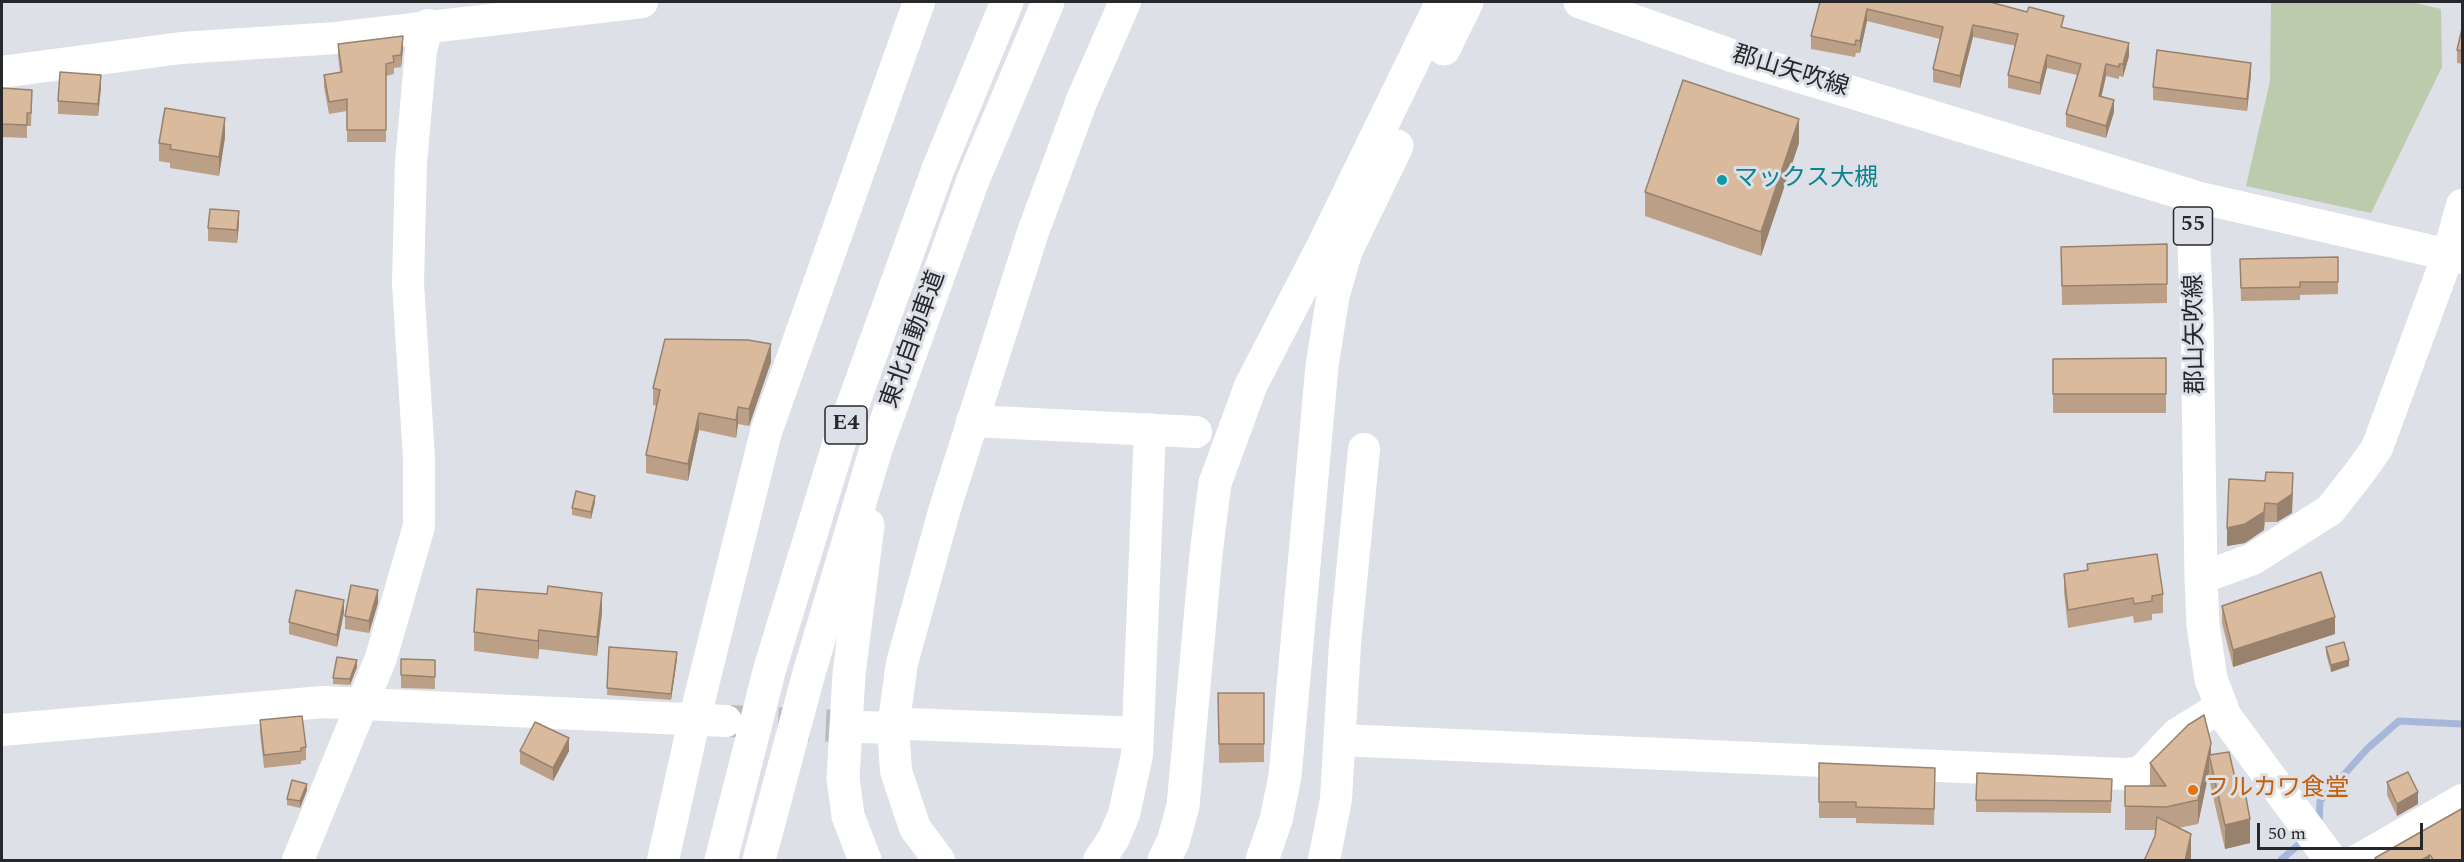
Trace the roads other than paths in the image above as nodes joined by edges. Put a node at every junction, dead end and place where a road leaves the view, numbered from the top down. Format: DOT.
graph roads {
  1 [pos="642,2"];
  2 [pos="920,2"];
  3 [pos="1007,2"];
  4 [pos="1048,2"];
  5 [pos="1125,2"];
  6 [pos="1442,2"];
  7 [pos="1467,2"];
  8 [pos="1580,2"];
  9 [pos="428,25"];
  10 [pos="2,72"];
  11 [pos="2192,196"];
  12 [pos="2463,205"];
  13 [pos="2455,257"];
  14 [pos="972,421"];
  15 [pos="1150,429"];
  16 [pos="1196,432"];
  17 [pos="876,449"];
  18 [pos="1364,449"];
  19 [pos="2201,578"];
  20 [pos="361,704"];
  21 [pos="2222,706"];
  22 [pos="694,721"];
  23 [pos="726,721"];
  24 [pos="859,727"];
  25 [pos="893,728"];
  26 [pos="2,730"];
  27 [pos="1138,733"];
  28 [pos="1340,740"];
  29 [pos="2463,800"];
  30 [pos="298,861"];
  31 [pos="663,861"];
  32 [pos="721,861"];
  33 [pos="759,861"];
  34 [pos="865,861"];
  35 [pos="939,861"];
  36 [pos="1099,861"];
  37 [pos="1164,861"];
  38 [pos="1262,861"];
  39 [pos="1324,861"];
  40 [pos="2331,861"];
  41 [pos="2358,861"];
  1 -- 9 [label="street"];
  2 -- 22 [label="street"];
  3 -- 32 [label="main road, 東北自動車道 / E4"];
  4 -- 17 [label="main road, 東北自動車道 / E4"];
  5 -- 14 [label="street"];
  6 -- 37 [label="main road"];
  7 -- 38 [label="main road"];
  8 -- 11 [label="main road, 郡山矢吹線 / 55"];
  9 -- 10 [label="street"];
  9 -- 20 [label="street"];
  11 -- 13 [label="street"];
  11 -- 19 [label="main road, 郡山矢吹線 / 55"];
  12 -- 13 [label="street"];
  13 -- 19 [label="street"];
  14 -- 15 [label="street"];
  14 -- 25 [label="street"];
  15 -- 16 [label="street"];
  15 -- 27 [label="street"];
  17 -- 33 [label="main road, 東北自動車道 / E4"];
  17 -- 34 [label="main road"];
  18 -- 28 [label="street"];
  19 -- 21 [label="main road, 郡山矢吹線 / 55"];
  20 -- 22 [label="street"];
  20 -- 26 [label="street"];
  20 -- 30 [label="street"];
  21 -- 28 [label="street"];
  21 -- 40 [label="main road, 郡山矢吹線 / 55"];
  22 -- 23 [label="street"];
  22 -- 31 [label="street"];
  24 -- 25 [label="street"];
  25 -- 27 [label="street"];
  25 -- 35 [label="street"];
  27 -- 36 [label="street"];
  28 -- 39 [label="street"];
  29 -- 41 [label="street"];
}
